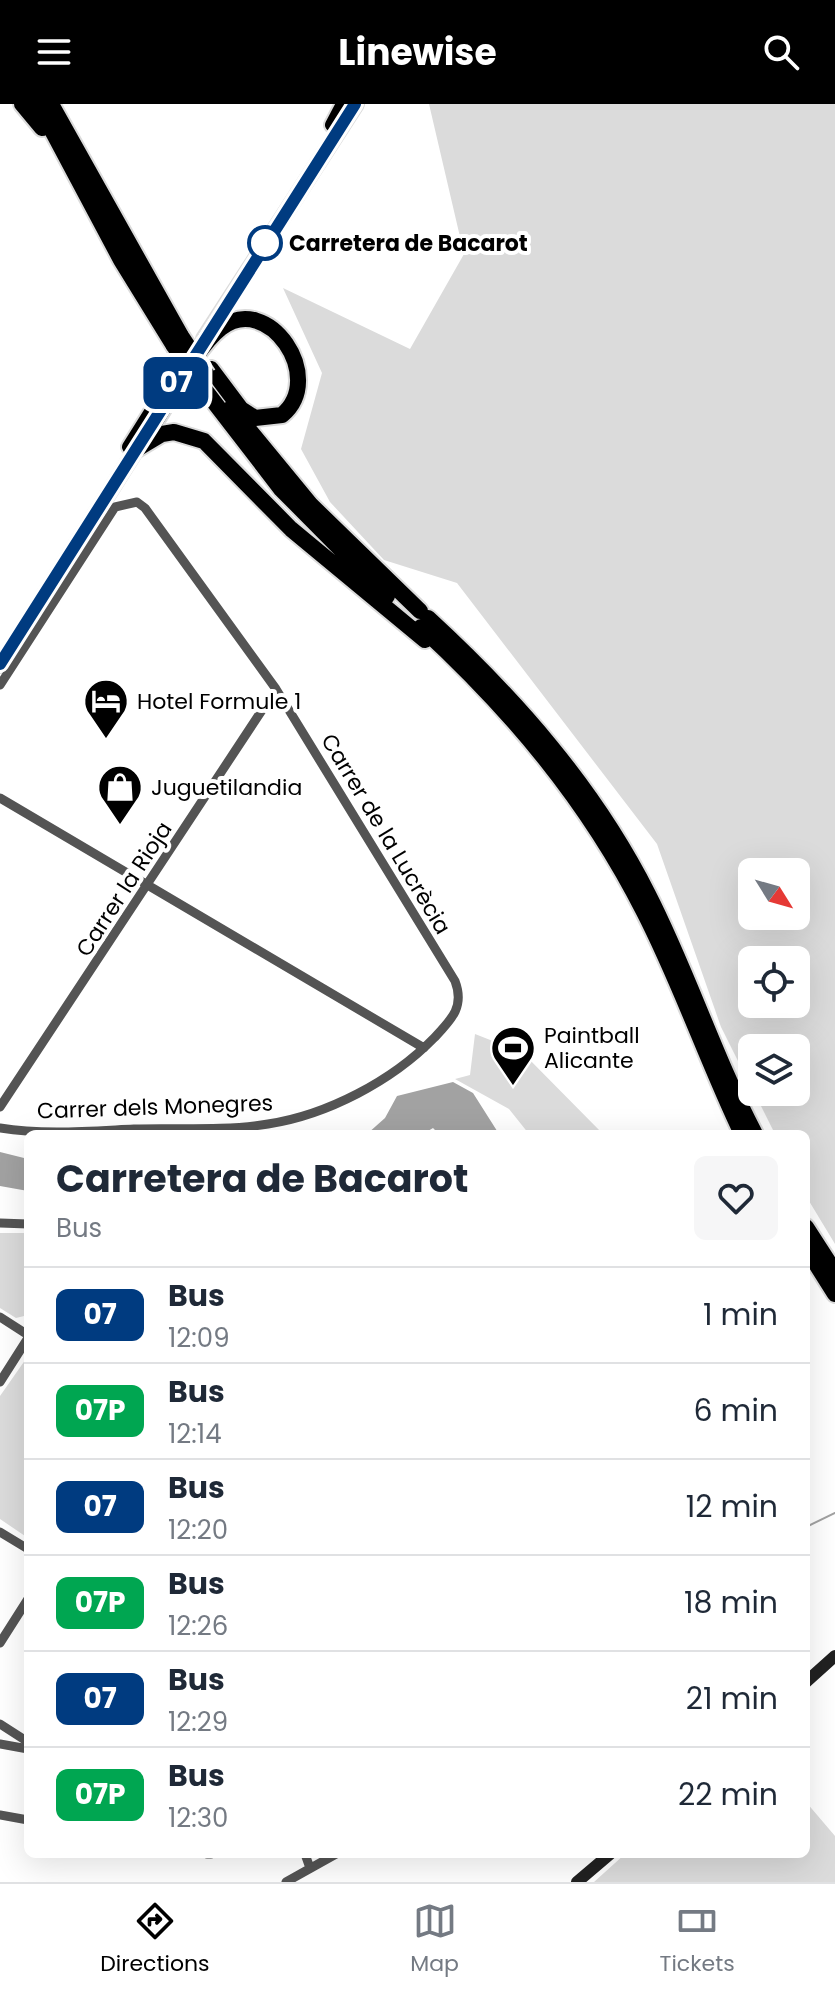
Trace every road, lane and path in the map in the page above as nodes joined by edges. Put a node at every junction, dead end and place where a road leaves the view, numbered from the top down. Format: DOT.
graph roads {
  1 [pos="22,104"];
  2 [pos="38,104"];
  3 [pos="51,104"];
  4 [pos="58,104"];
  5 [pos="349,104"];
  6 [pos="85,168"];
  7 [pos="174,331"];
  8 [pos="206,377"];
  9 [pos="142,442"];
  10 [pos="69,577"];
  11 [pos="49,593"];
  12 [pos="422,620"];
  13 [pos="40,622"];
  14 [pos="2,657"];
  15 [pos="0,685"];
  16 [pos="276,689"];
  17 [pos="551,764"];
  18 [pos="0,798"];
  19 [pos="148,886"];
  20 [pos="459,1002"];
  21 [pos="424,1048"];
  22 [pos="0,1107"];
  23 [pos="0,1128"];
  24 [pos="740,1130"];
  25 [pos="753,1130"];
  26 [pos="0,1223"];
  27 [pos="24,1224"];
  28 [pos="810,1233"];
  29 [pos="810,1254"];
  30 [pos="835,1272"];
  31 [pos="835,1294"];
  32 [pos="0,1317"];
  33 [pos="24,1333"];
  34 [pos="24,1343"];
  35 [pos="0,1382"];
  36 [pos="0,1532"];
  37 [pos="24,1547"];
  38 [pos="24,1605"];
  39 [pos="0,1643"];
  40 [pos="835,1656"];
  41 [pos="810,1678"];
  42 [pos="0,1724"];
  43 [pos="24,1739"];
  44 [pos="0,1744"];
  45 [pos="24,1748"];
  46 [pos="0,1815"];
  47 [pos="24,1819"];
  48 [pos="306,1858"];
  49 [pos="329,1858"];
  50 [pos="605,1858"];
  51 [pos="310,1868"];
  52 [pos="286,1882"];
  53 [pos="577,1882"];
  1 -- 7 [label="highway"];
  2 -- 7 [label="highway"];
  3 -- 6 [label="highway"];
  4 -- 6 [label="highway"];
  5 -- 9 [label="main road"];
  5 -- 14 [label="main road"];
  6 -- 7 [label="highway"];
  7 -- 8 [label="highway, bridge"];
  8 -- 9 [label="highway"];
  8 -- 12 [label="highway"];
  9 -- 11 [label="main road"];
  9 -- 17 [label="highway"];
  10 -- 11 [label="street"];
  10 -- 11 [label="street"];
  10 -- 16 [label="street, Carrer de la Lucrècia"];
  11 -- 13 [label="street"];
  11 -- 14 [label="main road"];
  12 -- 17 [label="highway"];
  12 -- 25 [label="highway"];
  13 -- 14 [label="street"];
  13 -- 15 [label="street"];
  16 -- 19 [label="street, Carrer la Rioja"];
  16 -- 20 [label="street, Carrer de la Lucrècia"];
  17 -- 24 [label="highway"];
  18 -- 19 [label="street"];
  19 -- 21 [label="street"];
  19 -- 22 [label="street, Carrer la Rioja"];
  20 -- 21 [label="street, Carrer dels Monegres"];
  21 -- 23 [label="street, Carrer dels Monegres"];
  26 -- 27 [label="street"];
  28 -- 30 [label="highway"];
  29 -- 31 [label="highway"];
  32 -- 33 [label="street"];
  34 -- 35 [label="street"];
  36 -- 37 [label="street"];
  38 -- 39 [label="street"];
  40 -- 41 [label="street"];
  42 -- 43 [label="street"];
  44 -- 45 [label="street"];
  46 -- 47 [label="street"];
  48 -- 51 [label="street"];
  49 -- 51 [label="street"];
  50 -- 53 [label="street"];
  51 -- 52 [label="street"];
}
